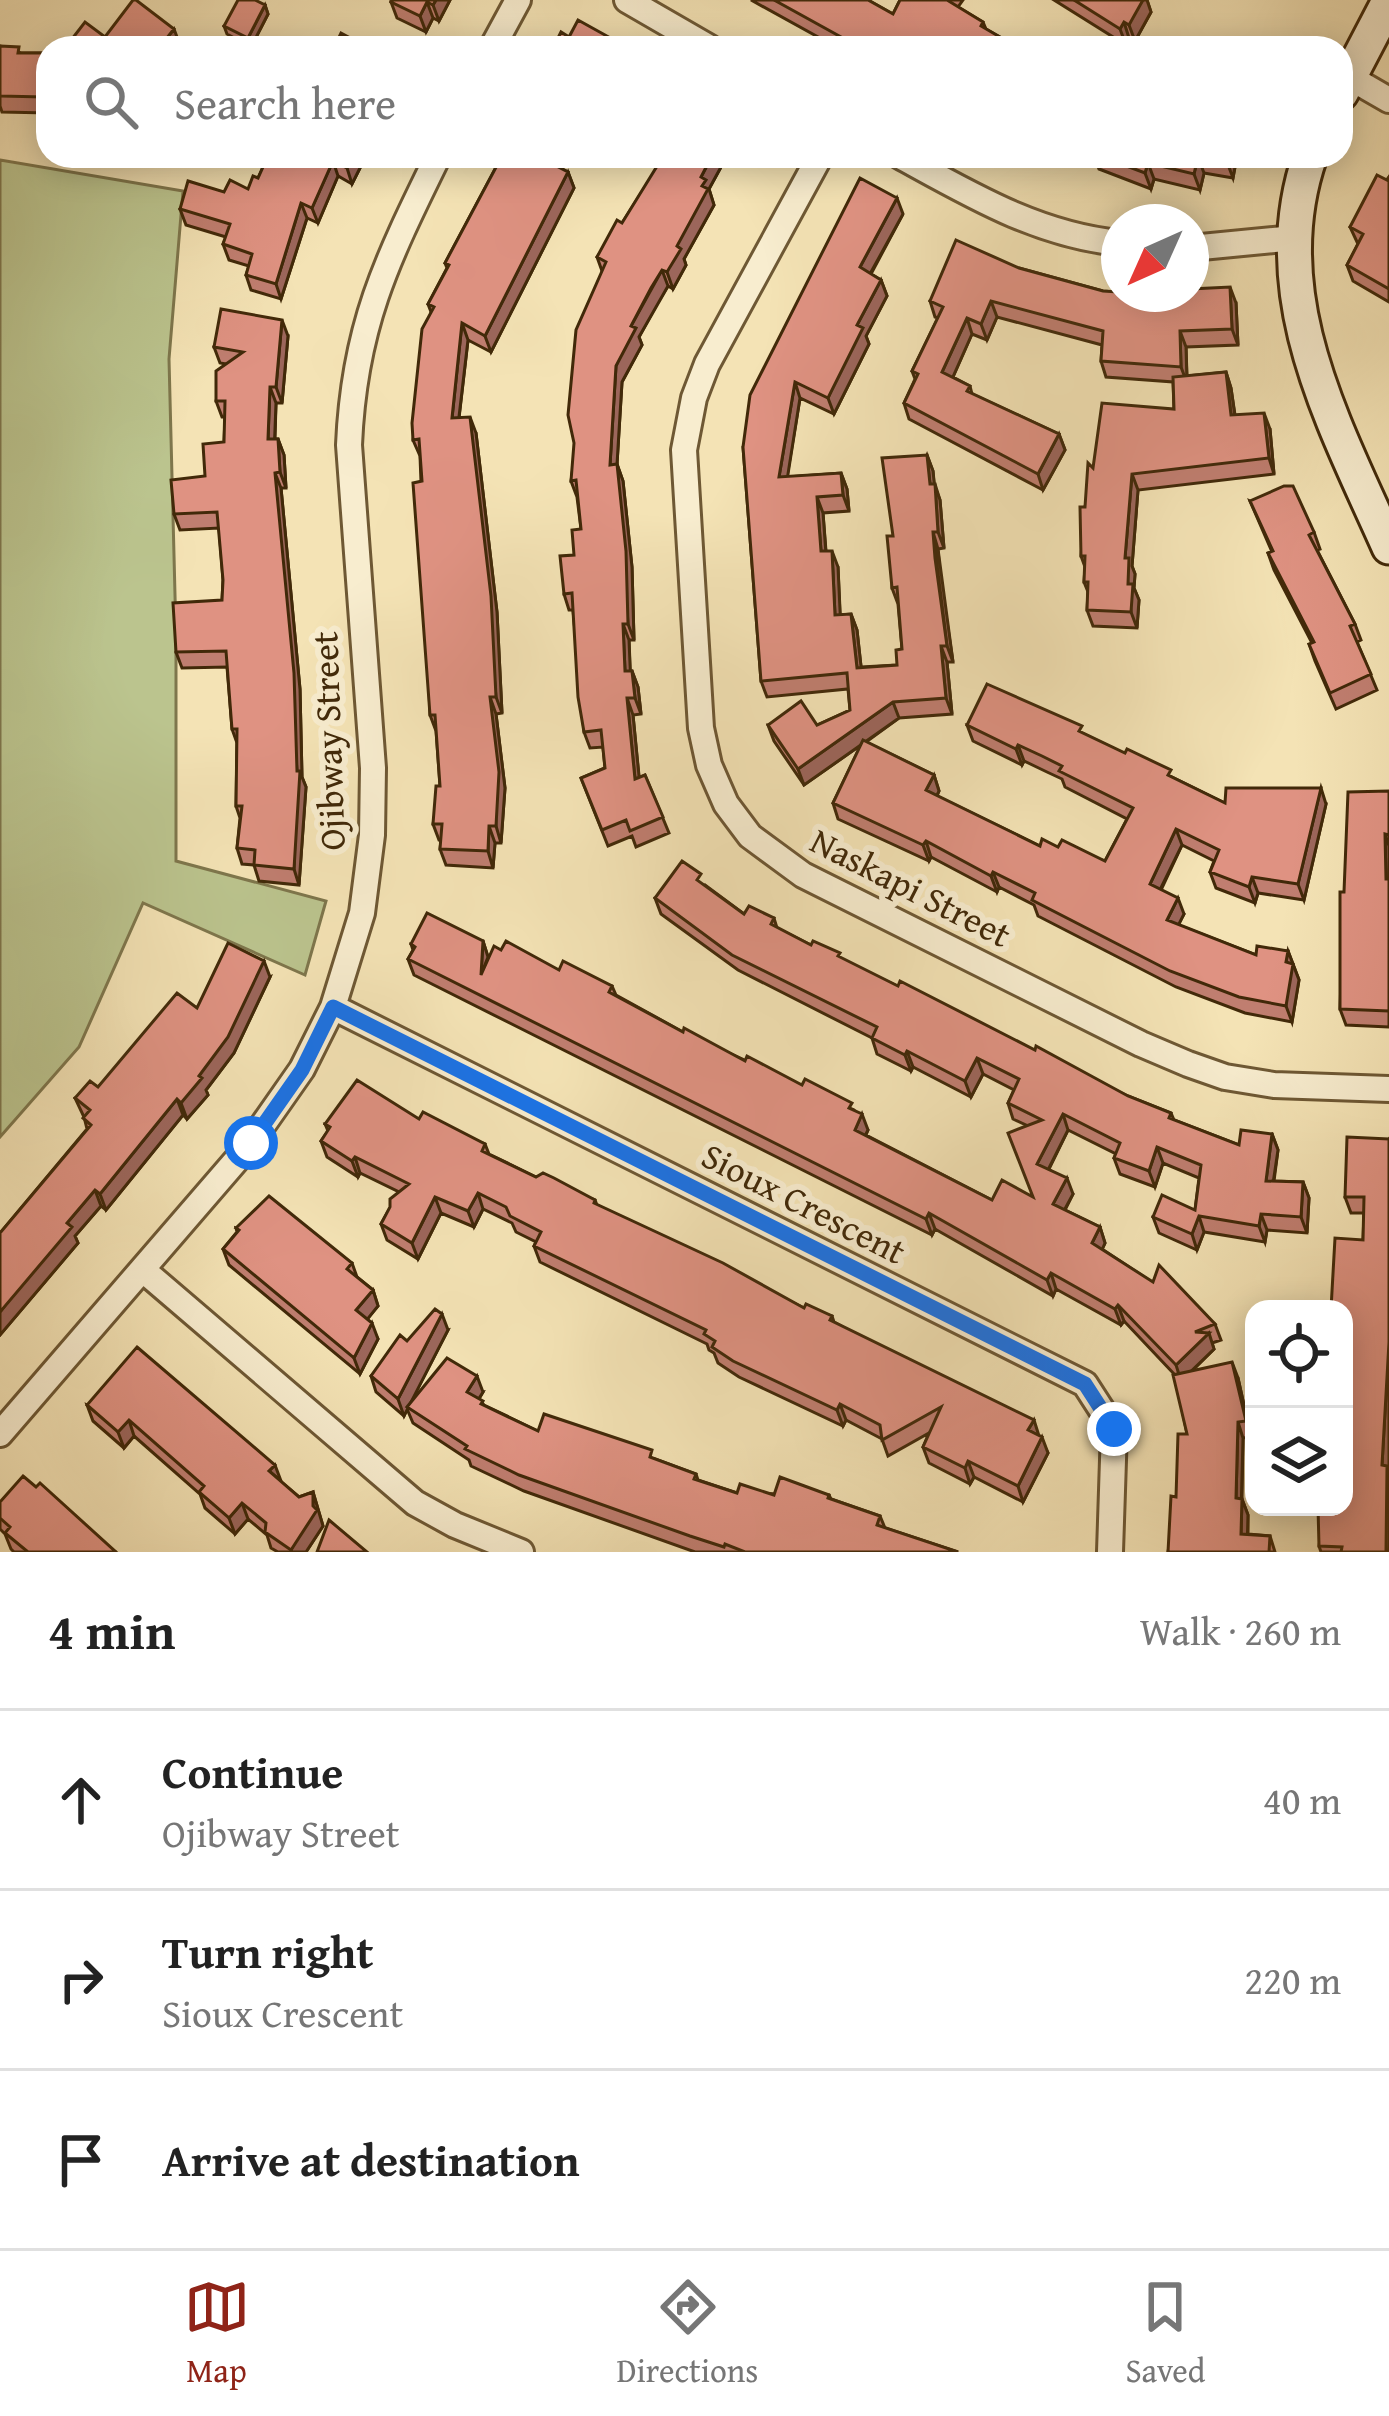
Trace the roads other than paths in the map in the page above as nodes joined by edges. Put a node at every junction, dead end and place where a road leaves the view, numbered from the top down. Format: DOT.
graph roads {
  1 [pos="518,0"];
  2 [pos="627,0"];
  3 [pos="1389,1"];
  4 [pos="498,36"];
  5 [pos="689,36"];
  6 [pos="1353,70"];
  7 [pos="1353,88"];
  8 [pos="1389,100"];
  9 [pos="433,168"];
  10 [pos="813,168"];
  11 [pos="924,168"];
  12 [pos="1307,168"];
  13 [pos="1294,238"];
  14 [pos="1101,242"];
  15 [pos="1209,246"];
  16 [pos="1389,547"];
  17 [pos="333,1007"];
  18 [pos="1389,1089"];
  19 [pos="142,1270"];
  20 [pos="0,1434"];
  21 [pos="521,1552"];
  22 [pos="1110,1552"];
  1 -- 4 [label="street"];
  2 -- 5 [label="street"];
  3 -- 6 [label="main road"];
  7 -- 8 [label="street"];
  9 -- 17 [label="street, Ojibway Street"];
  10 -- 18 [label="street, Naskapi Street"];
  11 -- 14 [label="street"];
  12 -- 13 [label="main road"];
  13 -- 15 [label="street"];
  13 -- 16 [label="main road"];
  17 -- 19 [label="street, Ojibway Street"];
  17 -- 22 [label="street, Sioux Crescent"];
  19 -- 20 [label="street, Ojibway Street"];
  19 -- 21 [label="street"];
}
